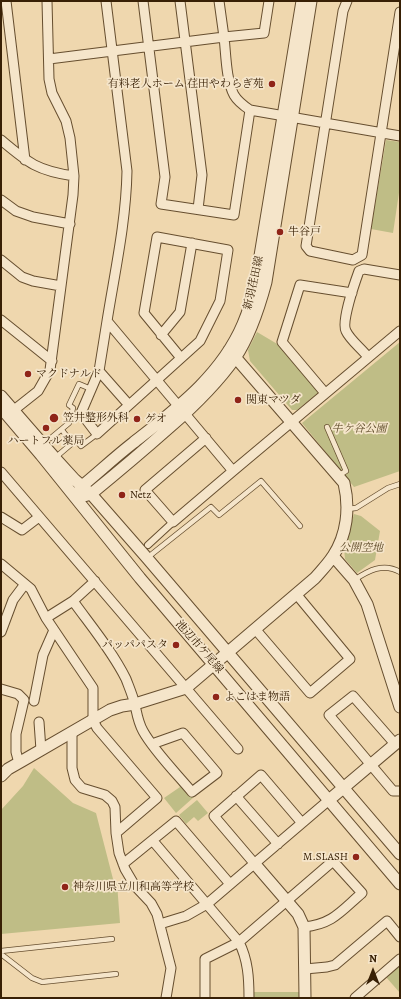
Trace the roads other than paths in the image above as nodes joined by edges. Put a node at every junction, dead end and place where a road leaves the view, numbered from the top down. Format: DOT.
graph roads {
  1 [pos="6,1"];
  2 [pos="47,1"];
  3 [pos="106,1"];
  4 [pos="143,1"];
  5 [pos="180,1"];
  6 [pos="220,1"];
  7 [pos="269,1"];
  8 [pos="302,1"];
  9 [pos="311,1"];
  10 [pos="347,1"];
  11 [pos="400,12"];
  12 [pos="224,37"];
  13 [pos="185,41"];
  14 [pos="149,46"];
  15 [pos="112,51"];
  16 [pos="49,59"];
  17 [pos="250,110"];
  18 [pos="288,117"];
  19 [pos="326,123"];
  20 [pos="381,132"];
  21 [pos="400,136"];
  22 [pos="1,140"];
  23 [pos="25,160"];
  24 [pos="74,176"];
  25 [pos="1,200"];
  26 [pos="198,209"];
  27 [pos="70,224"];
  28 [pos="192,243"];
  29 [pos="1,260"];
  30 [pos="400,275"];
  31 [pos="61,286"];
  32 [pos="352,292"];
  33 [pos="1,320"];
  34 [pos="107,321"];
  35 [pos="400,331"];
  36 [pos="162,335"];
  37 [pos="232,354"];
  38 [pos="368,357"];
  39 [pos="181,358"];
  40 [pos="52,361"];
  41 [pos="99,371"];
  42 [pos="158,380"];
  43 [pos="91,389"];
  44 [pos="325,393"];
  45 [pos="1,396"];
  46 [pos="130,405"];
  47 [pos="1,408"];
  48 [pos="14,410"];
  49 [pos="183,410"];
  50 [pos="291,422"];
  51 [pos="327,427"];
  52 [pos="62,430"];
  53 [pos="97,434"];
  54 [pos="51,438"];
  55 [pos="206,438"];
  56 [pos="72,443"];
  57 [pos="55,458"];
  58 [pos="233,471"];
  59 [pos="1,472"];
  60 [pos="338,476"];
  61 [pos="400,484"];
  62 [pos="82,486"];
  63 [pos="91,494"];
  64 [pos="75,497"];
  65 [pos="347,509"];
  66 [pos="1,517"];
  67 [pos="39,517"];
  68 [pos="173,522"];
  69 [pos="300,526"];
  70 [pos="148,544"];
  71 [pos="333,556"];
  72 [pos="147,558"];
  73 [pos="1,564"];
  74 [pos="400,572"];
  75 [pos="354,580"];
  76 [pos="95,581"];
  77 [pos="25,584"];
  78 [pos="297,595"];
  79 [pos="73,601"];
  80 [pos="46,618"];
  81 [pos="54,630"];
  82 [pos="256,630"];
  83 [pos="1,632"];
  84 [pos="228,653"];
  85 [pos="214,664"];
  86 [pos="186,688"];
  87 [pos="1,689"];
  88 [pos="34,701"];
  89 [pos="135,704"];
  90 [pos="400,708"];
  91 [pos="93,720"];
  92 [pos="39,722"];
  93 [pos="72,733"];
  94 [pos="397,742"];
  95 [pos="152,744"];
  96 [pos="238,749"];
  97 [pos="41,750"];
  98 [pos="19,763"];
  99 [pos="371,764"];
  100 [pos="4,770"];
  101 [pos="343,788"];
  102 [pos="400,791"];
  103 [pos="236,796"];
  104 [pos="329,800"];
  105 [pos="302,823"];
  106 [pos="116,833"];
  107 [pos="153,841"];
  108 [pos="278,844"];
  109 [pos="400,854"];
  110 [pos="254,863"];
  111 [pos="123,864"];
  112 [pos="230,884"];
  113 [pos="400,884"];
  114 [pos="287,901"];
  115 [pos="207,904"];
  116 [pos="160,924"];
  117 [pos="304,927"];
  118 [pos="400,938"];
  119 [pos="112,939"];
  120 [pos="239,942"];
  121 [pos="1,952"];
  122 [pos="400,959"];
  123 [pos="305,970"];
  124 [pos="116,974"];
  125 [pos="166,998"];
  126 [pos="205,998"];
  127 [pos="249,998"];
  128 [pos="306,998"];
  129 [pos="355,998"];
  1 -- 23 [label="street"];
  2 -- 16 [label="street"];
  3 -- 15 [label="street"];
  4 -- 14 [label="street"];
  5 -- 13 [label="street"];
  6 -- 12 [label="street"];
  7 -- 12 [label="street"];
  8 -- 18 [label="street, 新羽荏田線"];
  9 -- 18 [label="street, 新羽荏田線"];
  10 -- 19 [label="street"];
  11 -- 20 [label="street"];
  12 -- 13 [label="street"];
  12 -- 17 [label="street"];
  13 -- 14 [label="street"];
  13 -- 26 [label="street"];
  14 -- 15 [label="street"];
  14 -- 26 [label="street"];
  15 -- 16 [label="street"];
  15 -- 34 [label="street"];
  16 -- 24 [label="street"];
  17 -- 18 [label="street"];
  17 -- 26 [label="street"];
  18 -- 19 [label="street"];
  18 -- 37 [label="street, 新羽荏田線"];
  19 -- 20 [label="street"];
  19 -- 20 [label="street"];
  20 -- 21 [label="street"];
  22 -- 23 [label="street"];
  23 -- 24 [label="street"];
  24 -- 27 [label="street"];
  25 -- 27 [label="street"];
  27 -- 31 [label="street"];
  28 -- 36 [label="street"];
  28 -- 36 [label="street"];
  28 -- 39 [label="street"];
  29 -- 31 [label="street"];
  30 -- 32 [label="street"];
  31 -- 40 [label="street"];
  32 -- 38 [label="street"];
  32 -- 44 [label="street"];
  33 -- 40 [label="street"];
  34 -- 41 [label="street"];
  34 -- 42 [label="street"];
  35 -- 38 [label="street"];
  36 -- 39 [label="street"];
  37 -- 49 [label="street, 新羽荏田線"];
  37 -- 50 [label="street"];
  38 -- 44 [label="street"];
  39 -- 42 [label="street"];
  40 -- 48 [label="street"];
  41 -- 43 [label="street"];
  41 -- 46 [label="street"];
  42 -- 46 [label="street"];
  42 -- 49 [label="street"];
  43 -- 52 [label="lane"];
  43 -- 53 [label="street"];
  44 -- 50 [label="street"];
  45 -- 48 [label="street, 池辺市ケ尾線"];
  46 -- 53 [label="street"];
  47 -- 64 [label="street, 池辺市ケ尾線"];
  48 -- 57 [label="street, 池辺市ケ尾線"];
  49 -- 55 [label="street"];
  49 -- 62 [label="street, 新羽荏田線"];
  49 -- 63 [label="street, 新羽荏田線"];
  50 -- 58 [label="street"];
  50 -- 60 [label="street"];
  51 -- 60 [label="lane"];
  52 -- 54 [label="lane"];
  52 -- 56 [label="lane"];
  53 -- 56 [label="lane"];
  55 -- 58 [label="street"];
  55 -- 68 [label="street"];
  56 -- 57 [label="lane"];
  57 -- 62 [label="street, 池辺市ケ尾線"];
  58 -- 68 [label="street"];
  59 -- 67 [label="street"];
  60 -- 65 [label="street"];
  61 -- 65 [label="lane"];
  62 -- 63 [label="street, 池辺市ケ尾線"];
  62 -- 64 [label="street, 新羽荏田線"];
  63 -- 64 [label="street"];
  63 -- 72 [label="street, 池辺市ケ尾線"];
  64 -- 85 [label="street, 池辺市ケ尾線"];
  65 -- 71 [label="street"];
  66 -- 67 [label="street"];
  67 -- 76 [label="street"];
  68 -- 70 [label="street"];
  69 -- 72 [label="lane"];
  71 -- 75 [label="street"];
  71 -- 78 [label="street"];
  72 -- 84 [label="street, 池辺市ケ尾線"];
  73 -- 77 [label="street"];
  74 -- 75 [label="lane"];
  75 -- 90 [label="street"];
  76 -- 79 [label="street"];
  76 -- 86 [label="street"];
  77 -- 80 [label="street"];
  77 -- 83 [label="street"];
  78 -- 82 [label="street"];
  78 -- 82 [label="street"];
  79 -- 80 [label="street"];
  79 -- 89 [label="street"];
  80 -- 81 [label="street"];
  81 -- 88 [label="street"];
  81 -- 91 [label="street"];
  82 -- 84 [label="street"];
  84 -- 85 [label="street"];
  84 -- 101 [label="street, 池辺市ケ尾線"];
  85 -- 86 [label="street"];
  85 -- 104 [label="street, 池辺市ケ尾線"];
  86 -- 89 [label="street"];
  86 -- 96 [label="street"];
  87 -- 98 [label="street"];
  89 -- 91 [label="street"];
  89 -- 95 [label="street"];
  91 -- 93 [label="street"];
  91 -- 106 [label="street"];
  92 -- 97 [label="street"];
  93 -- 97 [label="street"];
  93 -- 106 [label="street"];
  94 -- 99 [label="street"];
  94 -- 99 [label="street"];
  95 -- 95 [label="street"];
  97 -- 98 [label="street"];
  98 -- 100 [label="street"];
  99 -- 101 [label="street"];
  99 -- 102 [label="street"];
  101 -- 104 [label="street"];
  101 -- 109 [label="street, 池辺市ケ尾線"];
  103 -- 105 [label="street"];
  103 -- 108 [label="street"];
  103 -- 110 [label="street"];
  104 -- 105 [label="street"];
  104 -- 113 [label="street, 池辺市ケ尾線"];
  105 -- 108 [label="street"];
  106 -- 111 [label="street"];
  107 -- 111 [label="street"];
  107 -- 112 [label="street"];
  107 -- 115 [label="street"];
  108 -- 110 [label="street"];
  110 -- 112 [label="street"];
  110 -- 114 [label="street"];
  111 -- 116 [label="street"];
  112 -- 115 [label="street"];
  114 -- 117 [label="street"];
  114 -- 117 [label="street"];
  114 -- 120 [label="street"];
  115 -- 116 [label="street"];
  115 -- 120 [label="street"];
  116 -- 125 [label="street"];
  117 -- 123 [label="street"];
  118 -- 123 [label="street"];
  119 -- 121 [label="lane"];
  120 -- 126 [label="street"];
  120 -- 127 [label="street"];
  121 -- 124 [label="lane"];
  122 -- 129 [label="street"];
  123 -- 128 [label="street"];
}
